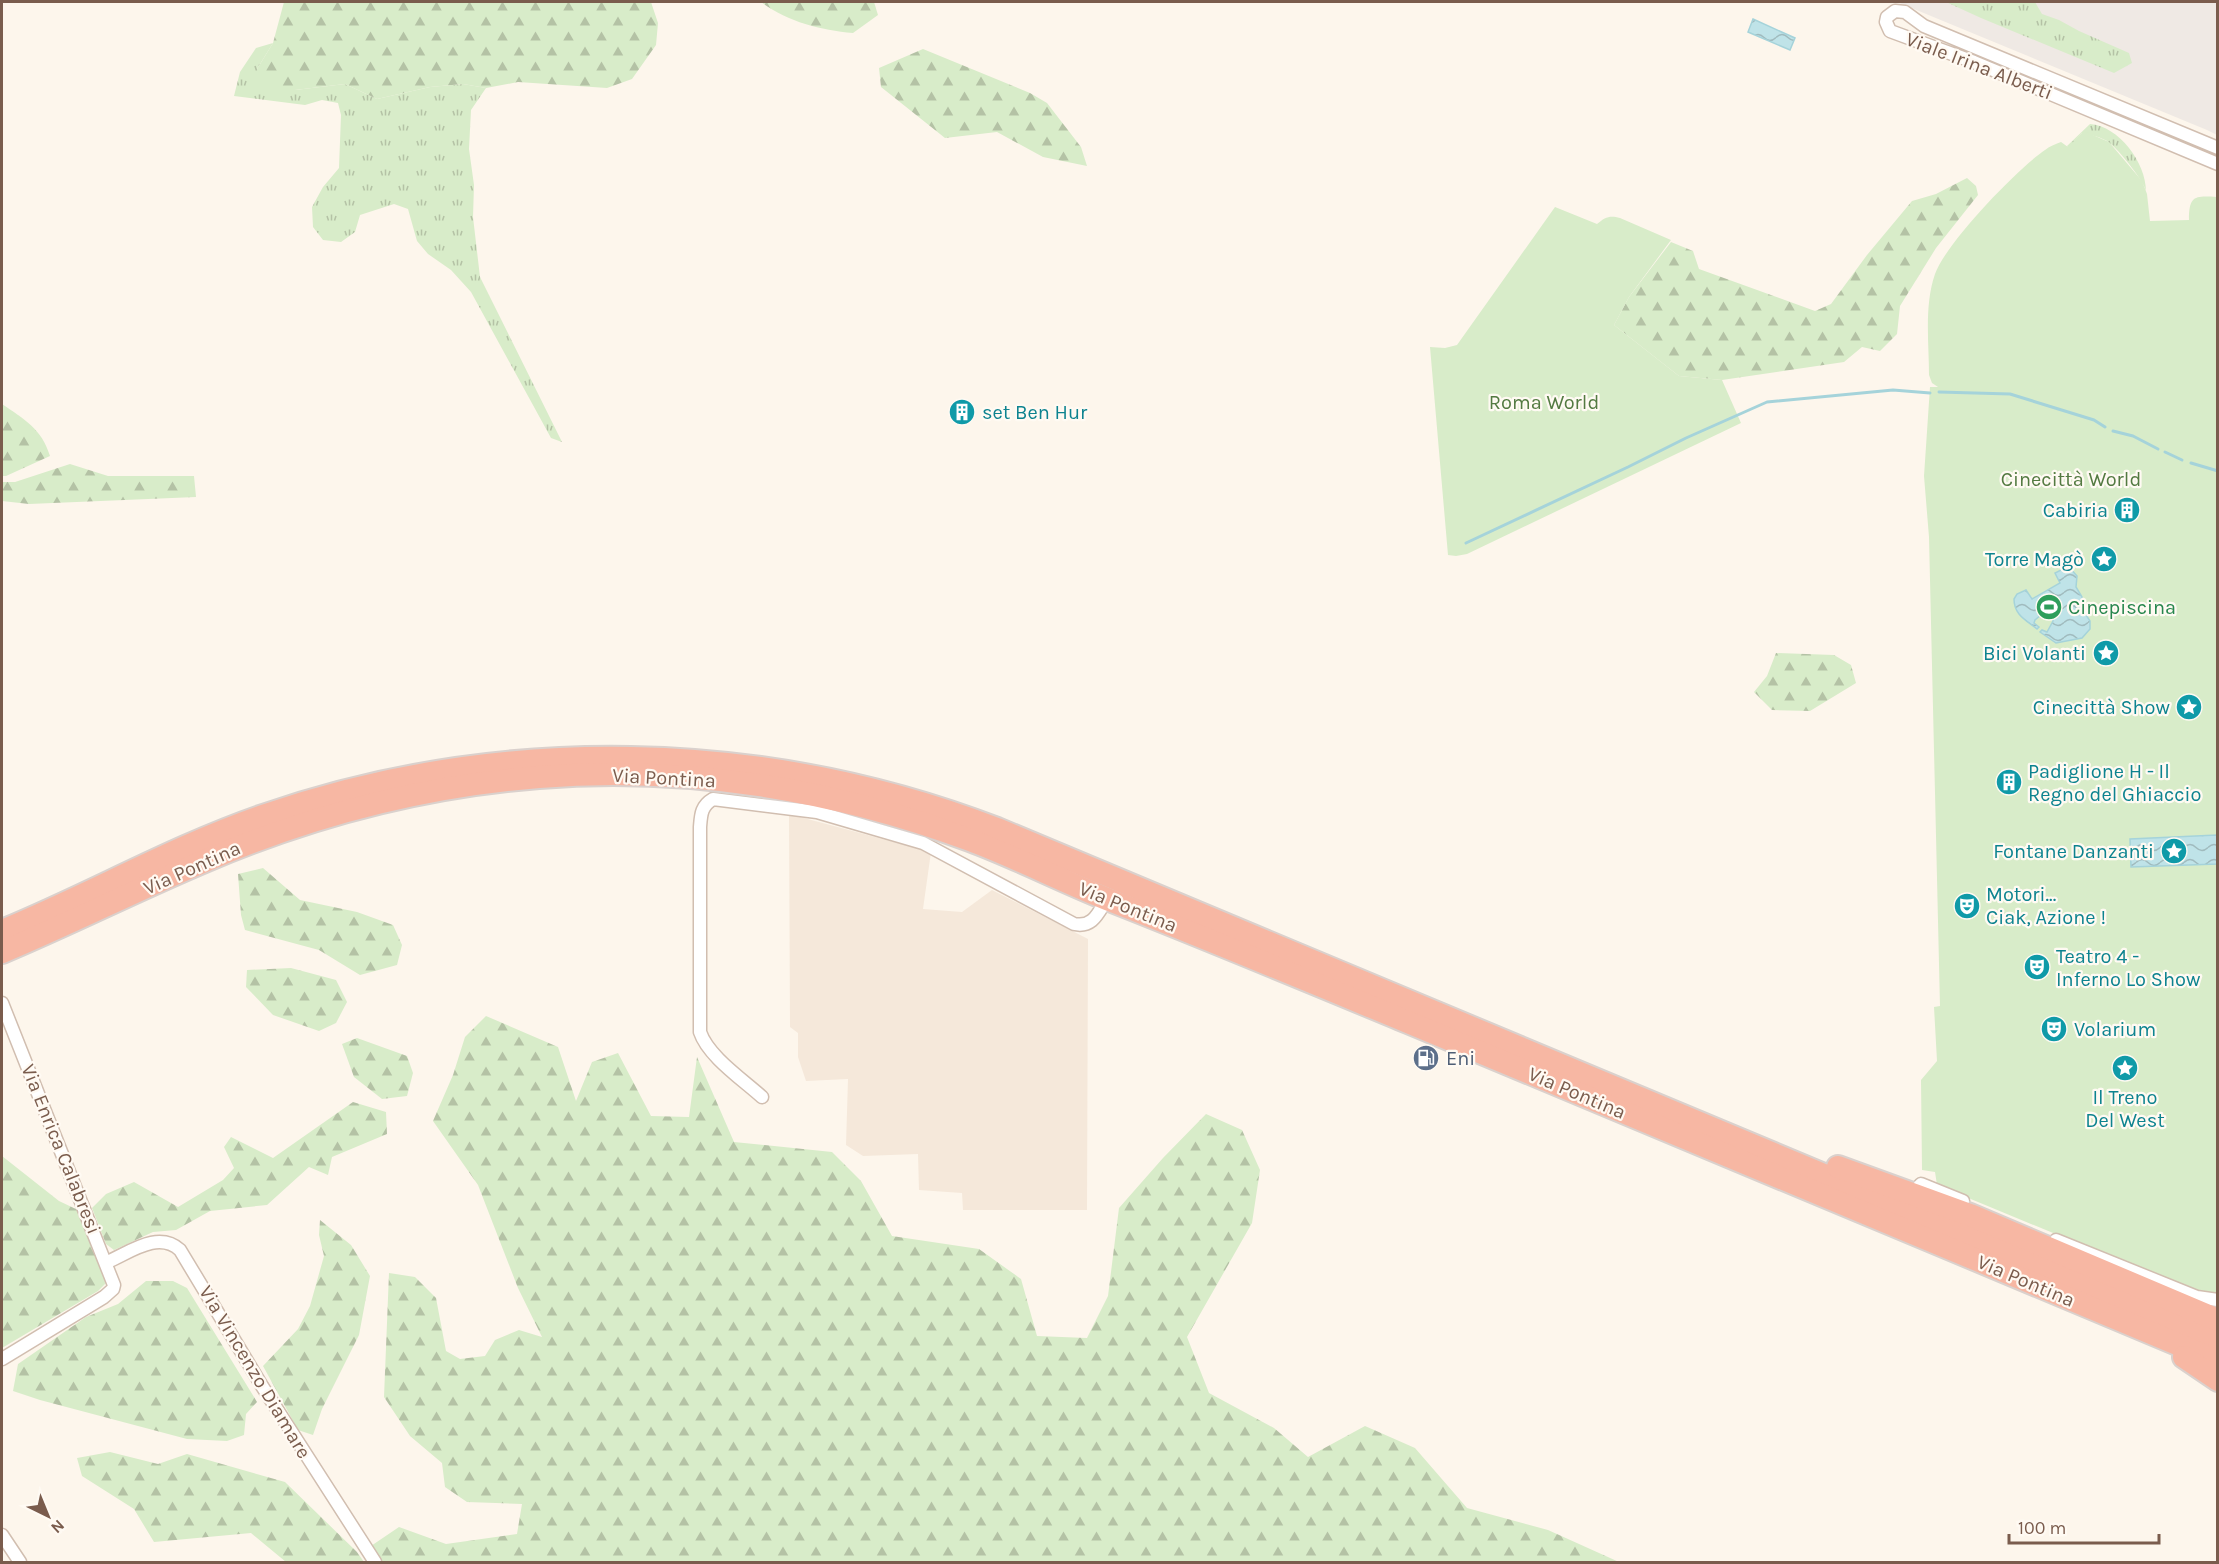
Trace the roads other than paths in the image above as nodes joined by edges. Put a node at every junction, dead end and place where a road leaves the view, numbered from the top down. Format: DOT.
graph roads {
  1 [pos="2217,148"];
  2 [pos="2217,164"];
  3 [pos="1107,899"];
  4 [pos="2,931"];
  5 [pos="2,952"];
  6 [pos="2,1003"];
  7 [pos="1620,1090"];
  8 [pos="762,1097"];
  9 [pos="1913,1193"];
  10 [pos="107,1262"];
  11 [pos="2217,1300"];
  12 [pos="2217,1320"];
  13 [pos="2143,1330"];
  14 [pos="2217,1340"];
  15 [pos="2,1359"];
  16 [pos="2217,1361"];
  17 [pos="2217,1380"];
  18 [pos="2,1535"];
  19 [pos="20,1563"];
  20 [pos="375,1563"];
  1 -- 2 [label="street, Viale Irina Alberti"];
  3 -- 5 [label="highway, Via Pontina"];
  3 -- 8 [label="street"];
  3 -- 13 [label="highway, Via Pontina"];
  4 -- 7 [label="highway, Via Pontina"];
  6 -- 10 [label="street, Via Enrica Calabresi"];
  7 -- 9 [label="highway"];
  7 -- 14 [label="highway, Via Pontina"];
  9 -- 11 [label="street"];
  9 -- 12 [label="highway"];
  10 -- 15 [label="street, Via Enrica Calabresi"];
  10 -- 20 [label="street, Via Vincenzo Diamare"];
  13 -- 16 [label="highway, Via Pontina"];
  13 -- 17 [label="highway"];
  18 -- 19 [label="street"];
}
